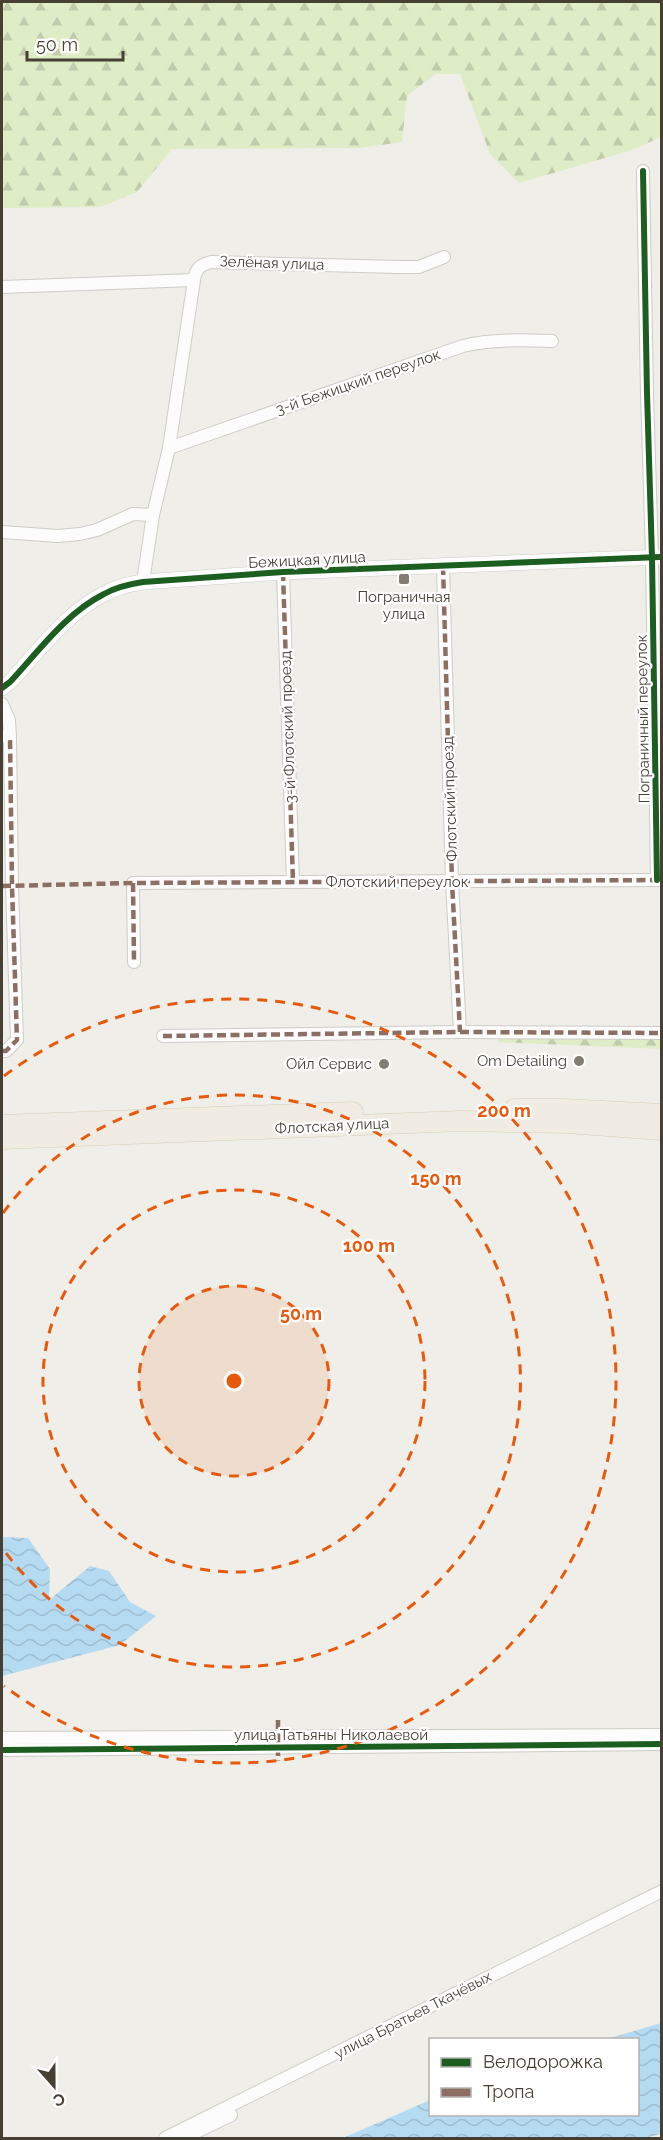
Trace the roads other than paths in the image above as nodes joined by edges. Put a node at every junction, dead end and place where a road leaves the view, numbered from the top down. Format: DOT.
graph roads {
  1 [pos="643,171"];
  2 [pos="444,258"];
  3 [pos="194,280"];
  4 [pos="2,286"];
  5 [pos="552,341"];
  6 [pos="169,448"];
  7 [pos="153,515"];
  8 [pos="2,532"];
  9 [pos="657,557"];
  10 [pos="443,566"];
  11 [pos="284,572"];
  12 [pos="143,582"];
  13 [pos="2,688"];
  14 [pos="2,704"];
  15 [pos="6,737"];
  16 [pos="659,880"];
  17 [pos="293,882"];
  18 [pos="452,882"];
  19 [pos="7,886"];
  20 [pos="134,962"];
  21 [pos="460,1032"];
  22 [pos="662,1033"];
  23 [pos="163,1036"];
  24 [pos="2,1051"];
  25 [pos="662,1114"];
  26 [pos="2,1125"];
  27 [pos="662,1130"];
  28 [pos="2,1139"];
  29 [pos="662,1735"];
  30 [pos="2,1738"];
  31 [pos="662,1744"];
  32 [pos="2,1750"];
  33 [pos="662,1891"];
  34 [pos="662,1900"];
  35 [pos="165,2139"];
  36 [pos="184,2139"];
  1 -- 9 [label="street"];
  2 -- 3 [label="street, Зелёная улица"];
  3 -- 4 [label="street"];
  3 -- 6 [label="street"];
  5 -- 6 [label="street, 3-й Бежицкий переулок"];
  6 -- 7 [label="street"];
  7 -- 8 [label="street"];
  7 -- 12 [label="street"];
  9 -- 10 [label="street, Бежицкая улица"];
  9 -- 16 [label="street, Пограничный переулок"];
  10 -- 11 [label="street, Бежицкая улица"];
  10 -- 18 [label="street, Флотский проезд"];
  11 -- 12 [label="street, Бежицкая улица"];
  11 -- 17 [label="street, 3-й Флотский проезд"];
  12 -- 13 [label="street, Бежицкая улица"];
  14 -- 15 [label="street"];
  15 -- 19 [label="street"];
  16 -- 18 [label="street, Флотский переулок"];
  17 -- 18 [label="street, Флотский переулок"];
  17 -- 20 [label="street, Флотский переулок"];
  18 -- 21 [label="street, Флотский проезд"];
  19 -- 24 [label="street"];
  21 -- 22 [label="street"];
  21 -- 23 [label="street"];
  25 -- 26 [label="main road, Флотская улица"];
  27 -- 28 [label="main road, Флотская улица"];
  29 -- 30 [label="street, улица Татьяны Николаевой"];
  31 -- 32 [label="street, улица Татьяны Николаевой"];
  33 -- 35 [label="street, улица Братьев Ткачёвых"];
  34 -- 36 [label="street, улица Братьев Ткачёвых"];
}
